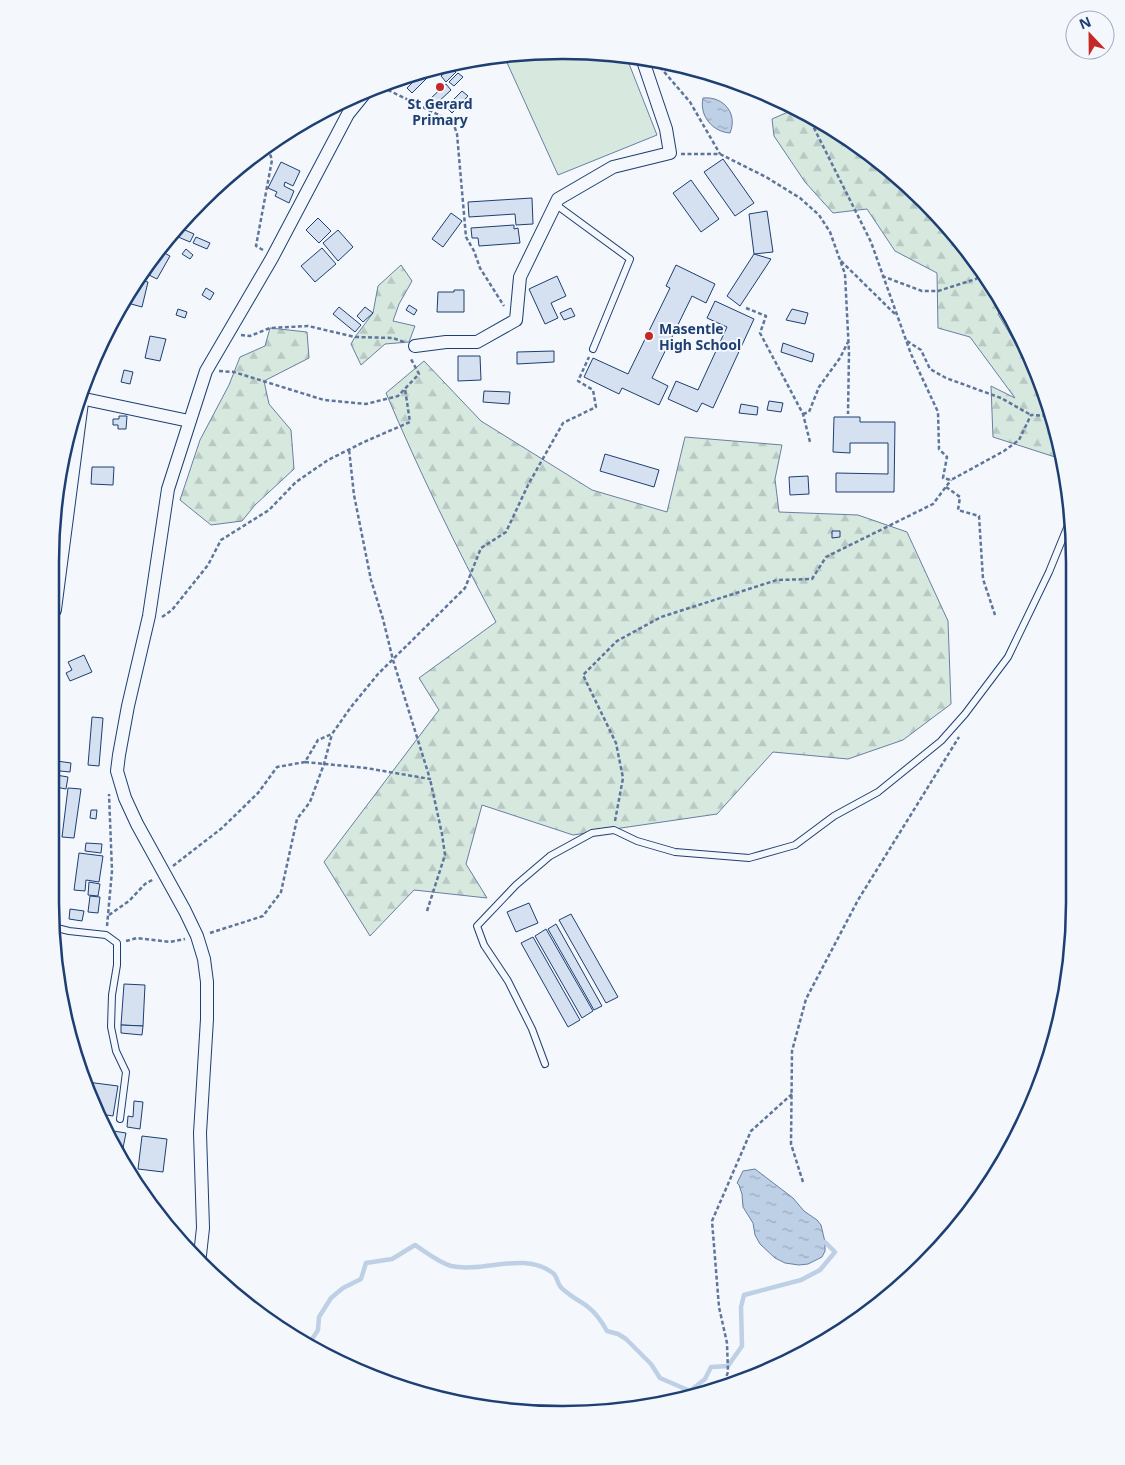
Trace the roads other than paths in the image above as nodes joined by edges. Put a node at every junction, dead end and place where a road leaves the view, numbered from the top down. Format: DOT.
graph roads {
  1 [pos="645,66"];
  2 [pos="357,103"];
  3 [pos="555,204"];
  4 [pos="415,346"];
  5 [pos="593,348"];
  6 [pos="86,399"];
  7 [pos="189,422"];
  8 [pos="72,448"];
  9 [pos="1065,533"];
  10 [pos="60,543"];
  11 [pos="60,929"];
  12 [pos="545,1064"];
  13 [pos="120,1119"];
  14 [pos="200,1253"];
  1 -- 3 [label="street"];
  2 -- 7 [label="street"];
  3 -- 4 [label="street"];
  3 -- 5 [label="lane"];
  6 -- 7 [label="street"];
  7 -- 14 [label="street"];
  8 -- 10 [label="main road"];
  9 -- 12 [label="lane"];
  11 -- 13 [label="lane"];
}
